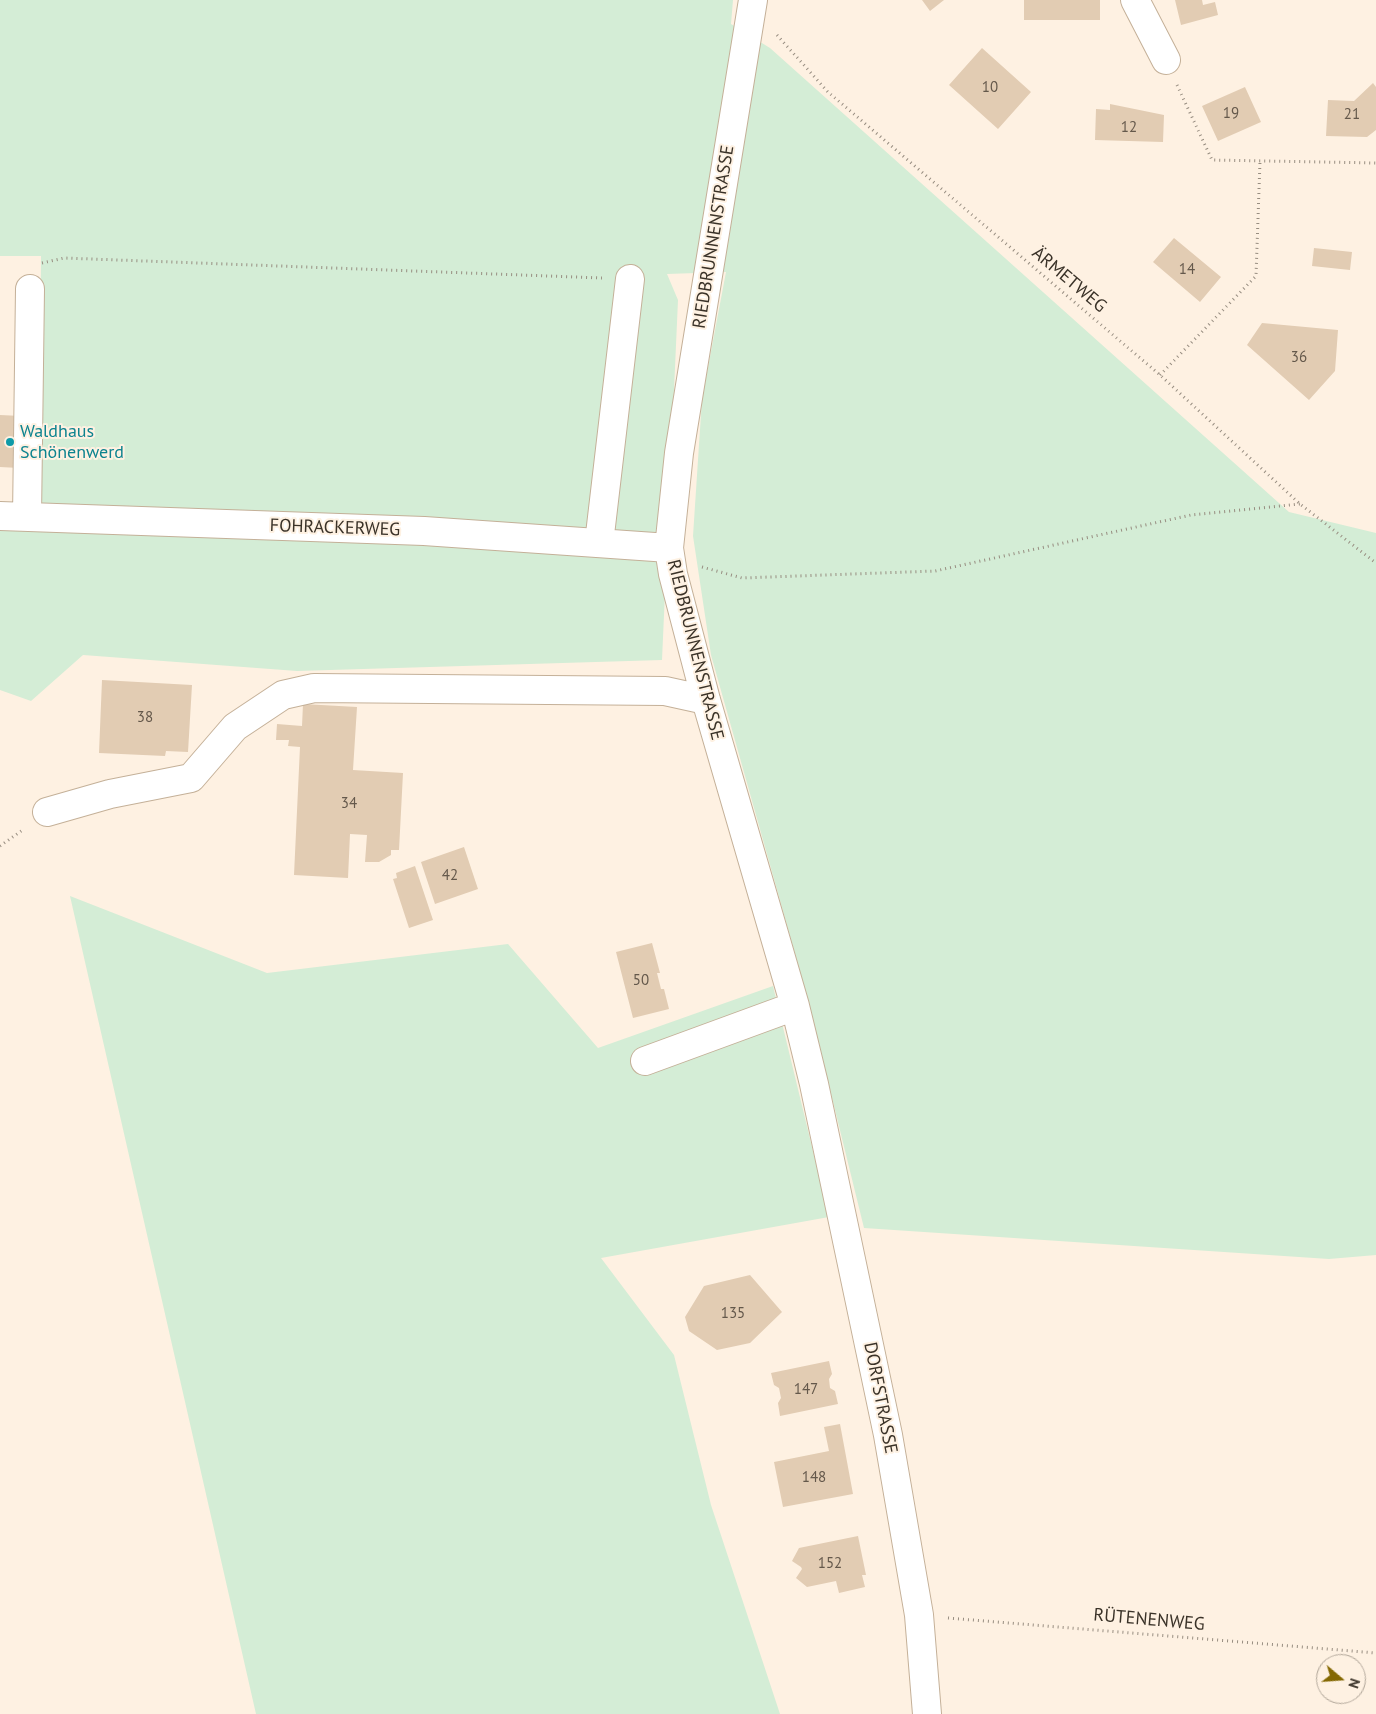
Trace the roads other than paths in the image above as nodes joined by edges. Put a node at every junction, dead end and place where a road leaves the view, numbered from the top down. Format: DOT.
graph roads {
  1 [pos="1134,0"];
  2 [pos="753,4"];
  3 [pos="1166,60"];
  4 [pos="630,280"];
  5 [pos="30,289"];
  6 [pos="0,516"];
  7 [pos="27,517"];
  8 [pos="599,543"];
  9 [pos="670,553"];
  10 [pos="706,700"];
  11 [pos="47,812"];
  12 [pos="795,1006"];
  13 [pos="645,1061"];
  14 [pos="814,1084"];
  15 [pos="927,1714"];
  1 -- 3 [label="street"];
  2 -- 9 [label="street, RIEDBRUNNENSTRASSE"];
  4 -- 8 [label="street"];
  5 -- 7 [label="street"];
  6 -- 7 [label="street, FOHRACKERWEG"];
  7 -- 8 [label="street, FOHRACKERWEG"];
  8 -- 9 [label="street, FOHRACKERWEG"];
  9 -- 10 [label="street, RIEDBRUNNENSTRASSE"];
  10 -- 11 [label="street"];
  10 -- 12 [label="street, RIEDBRUNNENSTRASSE"];
  12 -- 13 [label="street"];
  12 -- 14 [label="street, RIEDBRUNNENSTRASSE"];
  14 -- 15 [label="street, DORFSTRASSE"];
}
